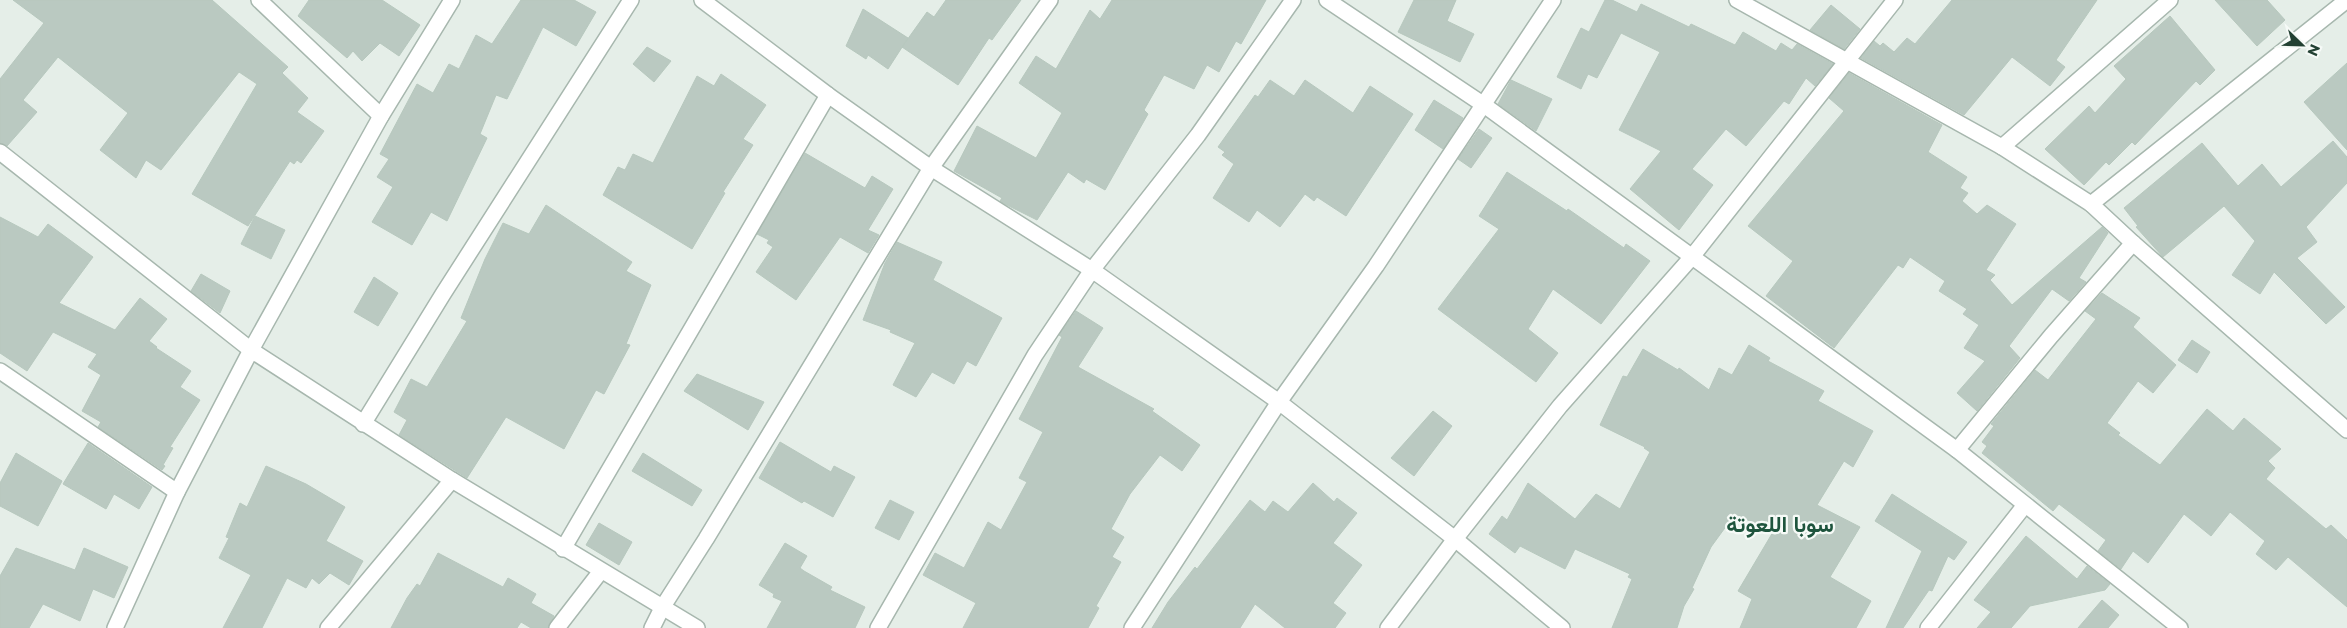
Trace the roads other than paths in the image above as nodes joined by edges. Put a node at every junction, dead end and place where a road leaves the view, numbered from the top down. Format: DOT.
graph roads {
  1 [pos="258,0"];
  2 [pos="452,0"];
  3 [pos="631,0"];
  4 [pos="702,0"];
  5 [pos="1050,0"];
  6 [pos="1293,0"];
  7 [pos="1327,0"];
  8 [pos="1553,0"];
  9 [pos="1737,0"];
  10 [pos="1895,0"];
  11 [pos="2170,0"];
  12 [pos="2347,0"];
  13 [pos="1848,60"];
  14 [pos="828,95"];
  15 [pos="1484,105"];
  16 [pos="381,116"];
  17 [pos="2002,147"];
  18 [pos="0,152"];
  19 [pos="931,168"];
  20 [pos="2091,204"];
  21 [pos="2133,244"];
  22 [pos="1691,258"];
  23 [pos="1092,270"];
  24 [pos="251,350"];
  25 [pos="0,371"];
  26 [pos="1280,402"];
  27 [pos="363,424"];
  28 [pos="2347,430"];
  29 [pos="1957,450"];
  30 [pos="452,480"];
  31 [pos="177,492"];
  32 [pos="2025,505"];
  33 [pos="1455,539"];
  34 [pos="563,549"];
  35 [pos="601,571"];
  36 [pos="662,608"];
  37 [pos="115,628"];
  38 [pos="328,628"];
  39 [pos="557,628"];
  40 [pos="652,628"];
  41 [pos="697,628"];
  42 [pos="878,628"];
  43 [pos="1132,628"];
  44 [pos="1388,628"];
  45 [pos="1562,628"];
  46 [pos="1928,628"];
  47 [pos="2180,628"];
  1 -- 16 [label="street"];
  2 -- 16 [label="street"];
  3 -- 27 [label="street"];
  4 -- 14 [label="street"];
  5 -- 19 [label="street"];
  6 -- 23 [label="street"];
  7 -- 15 [label="street"];
  8 -- 15 [label="street"];
  9 -- 13 [label="street"];
  10 -- 13 [label="street"];
  11 -- 17 [label="street"];
  12 -- 20 [label="street"];
  13 -- 17 [label="street"];
  13 -- 22 [label="street"];
  14 -- 19 [label="street"];
  14 -- 34 [label="street"];
  15 -- 22 [label="street"];
  15 -- 26 [label="street"];
  16 -- 24 [label="street"];
  17 -- 20 [label="street"];
  18 -- 24 [label="street"];
  19 -- 23 [label="street"];
  19 -- 36 [label="street"];
  20 -- 21 [label="street"];
  21 -- 28 [label="street"];
  21 -- 29 [label="street"];
  22 -- 29 [label="street"];
  22 -- 33 [label="street"];
  23 -- 26 [label="street"];
  23 -- 42 [label="street"];
  24 -- 27 [label="street"];
  24 -- 31 [label="street"];
  25 -- 31 [label="street"];
  26 -- 33 [label="street"];
  26 -- 43 [label="street"];
  27 -- 30 [label="street"];
  29 -- 32 [label="street"];
  30 -- 34 [label="street"];
  30 -- 38 [label="street"];
  31 -- 37 [label="street"];
  32 -- 46 [label="street"];
  32 -- 47 [label="street"];
  33 -- 44 [label="street"];
  33 -- 45 [label="street"];
  34 -- 35 [label="street"];
  35 -- 36 [label="street"];
  35 -- 39 [label="street"];
  36 -- 40 [label="street"];
  36 -- 41 [label="street"];
}
